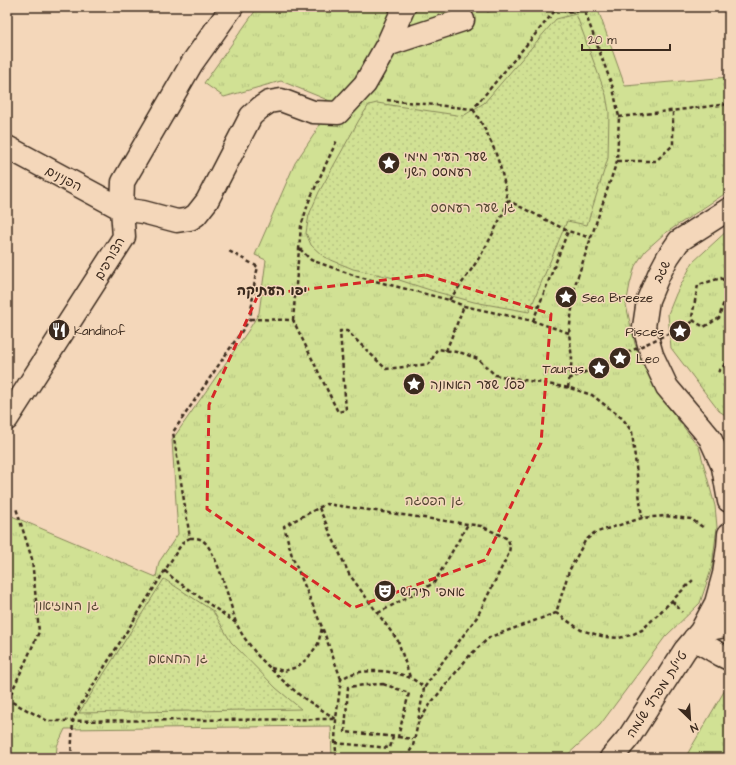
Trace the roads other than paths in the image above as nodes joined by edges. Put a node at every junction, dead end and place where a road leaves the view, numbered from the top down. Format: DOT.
graph roads {
  1 [pos="232,7"];
  2 [pos="404,7"];
  3 [pos="463,20"];
  4 [pos="387,45"];
  5 [pos="7,147"];
  6 [pos="122,209"];
  7 [pos="729,210"];
  8 [pos="8,415"];
  9 [pos="729,501"];
  10 [pos="729,534"];
  11 [pos="729,625"];
  12 [pos="698,635"];
  13 [pos="729,659"];
  14 [pos="611,758"];
  1 -- 6 [label="street, הצורפים"];
  2 -- 4 [label="street"];
  3 -- 4 [label="street"];
  4 -- 6 [label="street"];
  5 -- 6 [label="street, הפנינים"];
  6 -- 8 [label="street, הצורפים"];
  7 -- 9 [label="street, שגב"];
  10 -- 12 [label="street, טיילת מפרץ שלמה"];
  11 -- 12 [label="street"];
  12 -- 13 [label="street"];
  12 -- 14 [label="street, טיילת מפרץ שלמה"];
}
